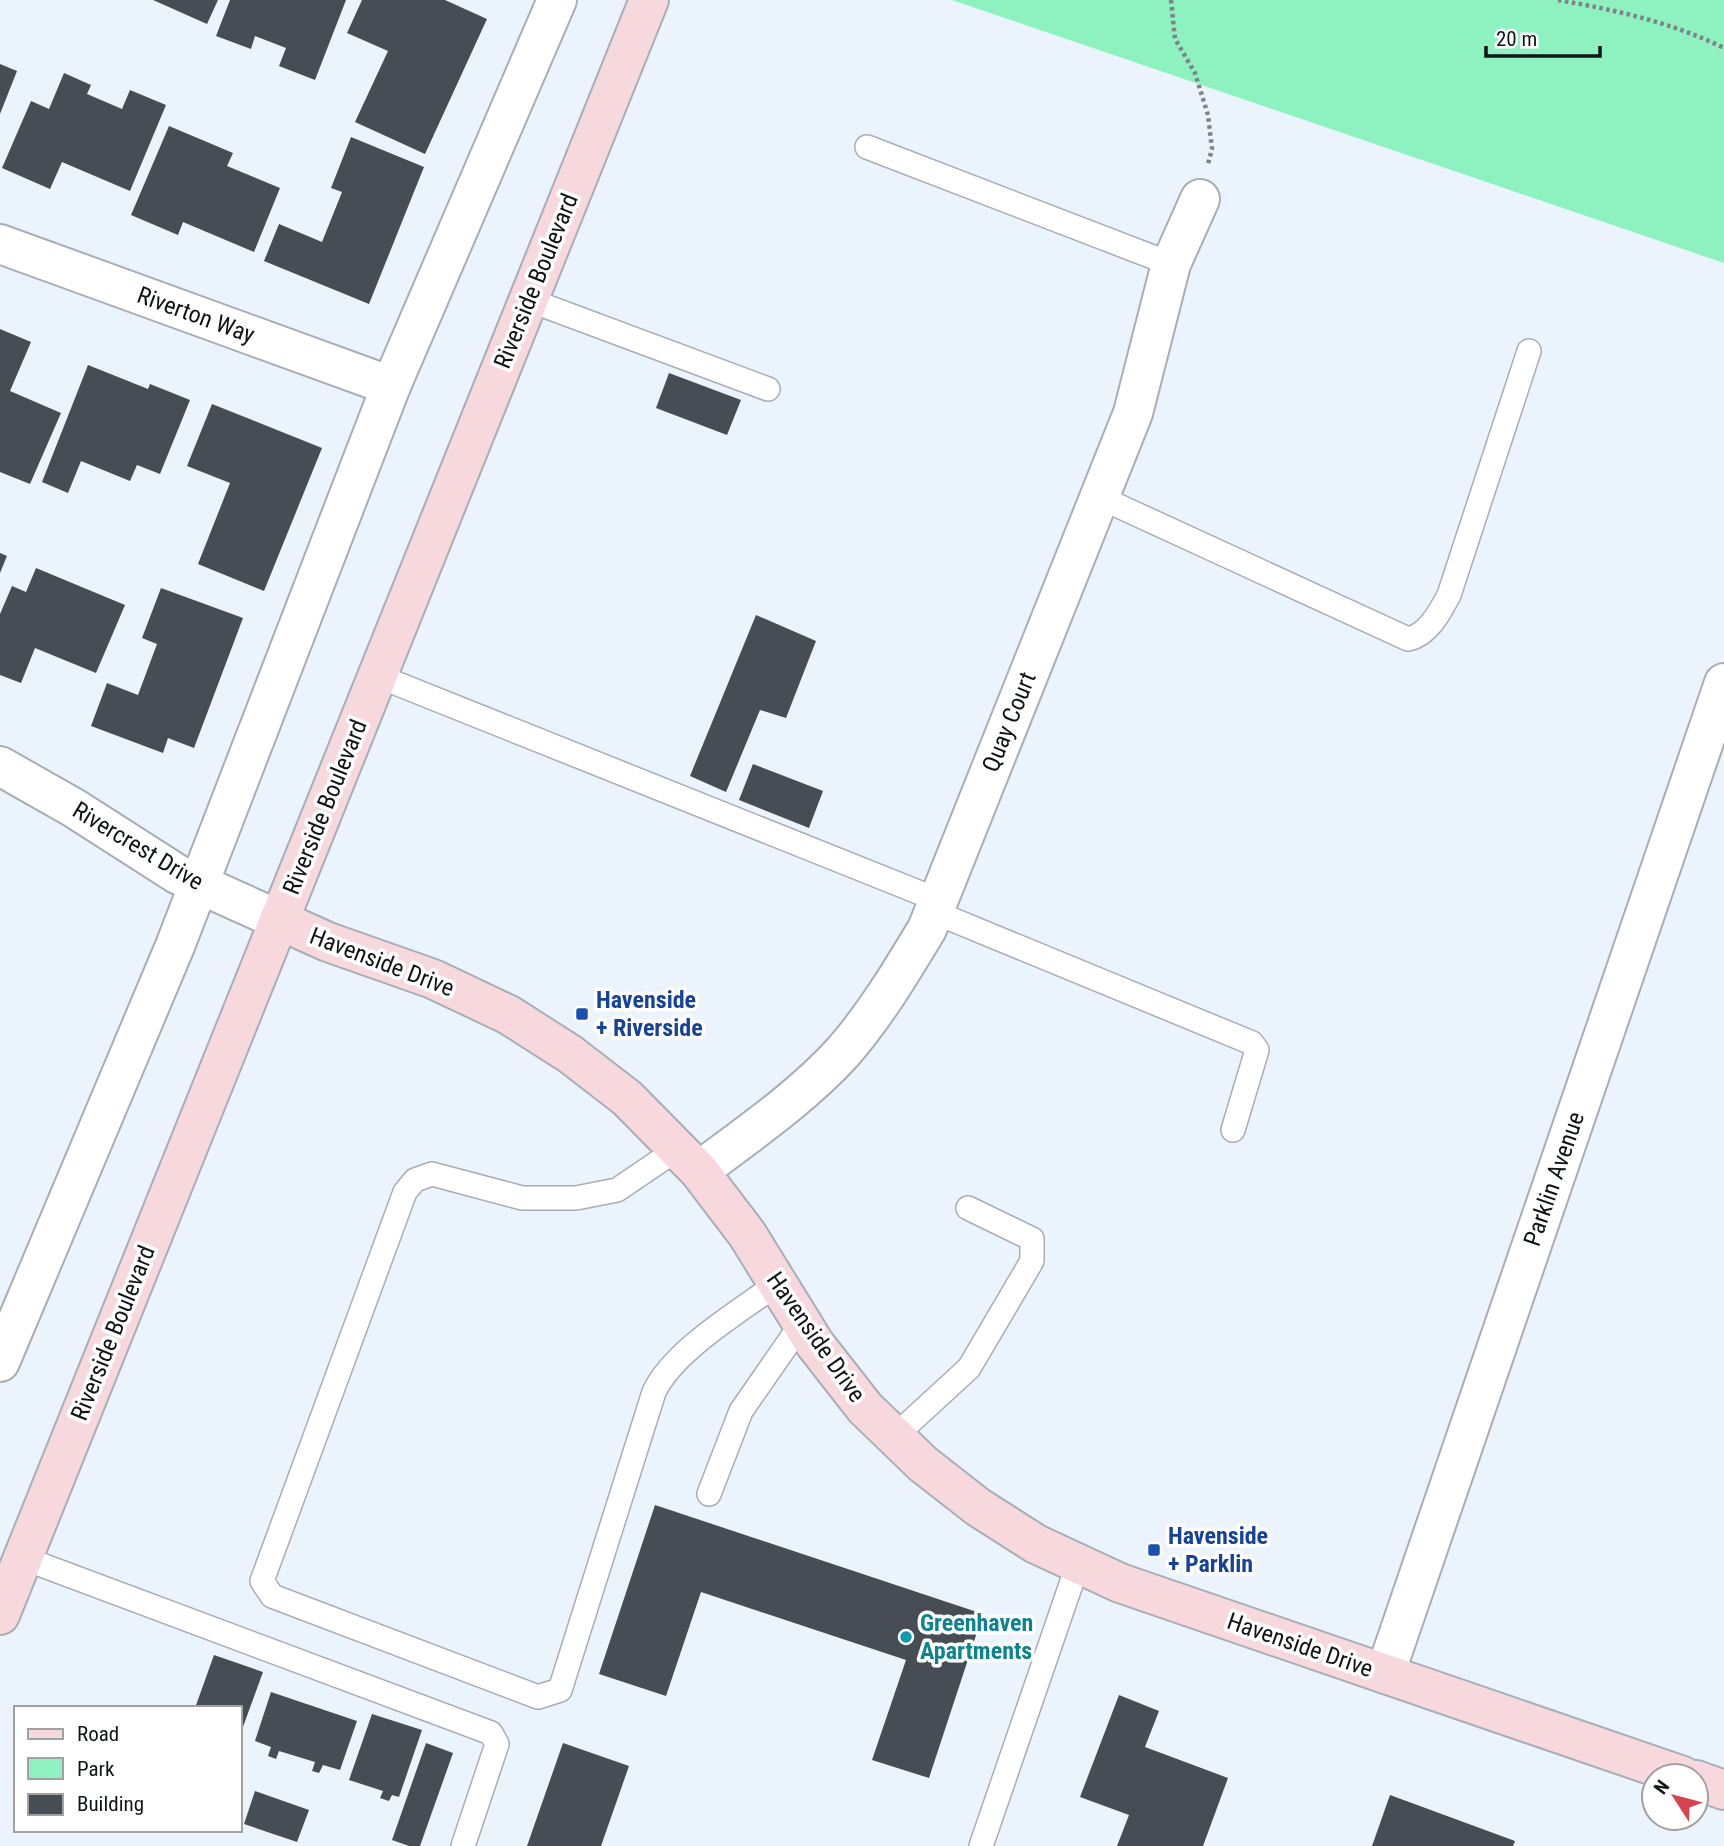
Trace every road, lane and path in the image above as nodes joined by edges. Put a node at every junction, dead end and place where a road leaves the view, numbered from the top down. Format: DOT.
graph roads {
  1 [pos="557,0"];
  2 [pos="649,0"];
  3 [pos="1171,0"];
  4 [pos="1558,0"];
  5 [pos="1724,48"];
  6 [pos="867,147"];
  7 [pos="1212,149"];
  8 [pos="1200,198"];
  9 [pos="0,244"];
  10 [pos="1171,264"];
  11 [pos="528,300"];
  12 [pos="1529,351"];
  13 [pos="391,386"];
  14 [pos="768,389"];
  15 [pos="1099,497"];
  16 [pos="378,676"];
  17 [pos="1724,683"];
  18 [pos="0,766"];
  19 [pos="198,884"];
  20 [pos="936,906"];
  21 [pos="279,920"];
  22 [pos="1233,1130"];
  23 [pos="689,1160"];
  24 [pos="968,1208"];
  25 [pos="778,1283"];
  26 [pos="12,1297"];
  27 [pos="802,1323"];
  28 [pos="0,1363"];
  29 [pos="895,1436"];
  30 [pos="709,1494"];
  31 [pos="23,1558"];
  32 [pos="1078,1564"];
  33 [pos="0,1615"];
  34 [pos="1385,1674"];
  35 [pos="1642,1762"];
  36 [pos="463,1846"];
  37 [pos="981,1846"];
  1 -- 13 [label="street"];
  2 -- 11 [label="main road, Riverside Boulevard"];
  3 -- 7 [label="path"];
  4 -- 5 [label="path"];
  6 -- 10 [label="lane"];
  8 -- 10 [label="street, Quay Court"];
  9 -- 13 [label="street, Riverton Way"];
  10 -- 15 [label="street, Quay Court"];
  11 -- 14 [label="lane"];
  11 -- 16 [label="main road, Riverside Boulevard"];
  12 -- 15 [label="lane"];
  13 -- 19 [label="street"];
  15 -- 20 [label="street, Quay Court"];
  16 -- 20 [label="lane"];
  16 -- 21 [label="main road, Riverside Boulevard"];
  17 -- 34 [label="street, Parklin Avenue"];
  18 -- 19 [label="street, Rivercrest Drive"];
  19 -- 21 [label="street, Rivercrest Drive"];
  19 -- 26 [label="street"];
  20 -- 22 [label="lane"];
  20 -- 23 [label="street, Quay Court"];
  21 -- 23 [label="main road, Havenside Drive"];
  21 -- 31 [label="main road, Riverside Boulevard"];
  23 -- 25 [label="main road, Havenside Drive"];
  23 -- 25 [label="lane"];
  24 -- 29 [label="lane"];
  25 -- 27 [label="main road, Havenside Drive"];
  26 -- 28 [label="street"];
  27 -- 29 [label="main road, Havenside Drive"];
  27 -- 30 [label="lane"];
  29 -- 32 [label="main road, Havenside Drive"];
  31 -- 33 [label="main road, Riverside Boulevard"];
  31 -- 36 [label="lane"];
  32 -- 34 [label="main road, Havenside Drive"];
  32 -- 37 [label="lane"];
  34 -- 35 [label="main road, Havenside Drive"];
}
